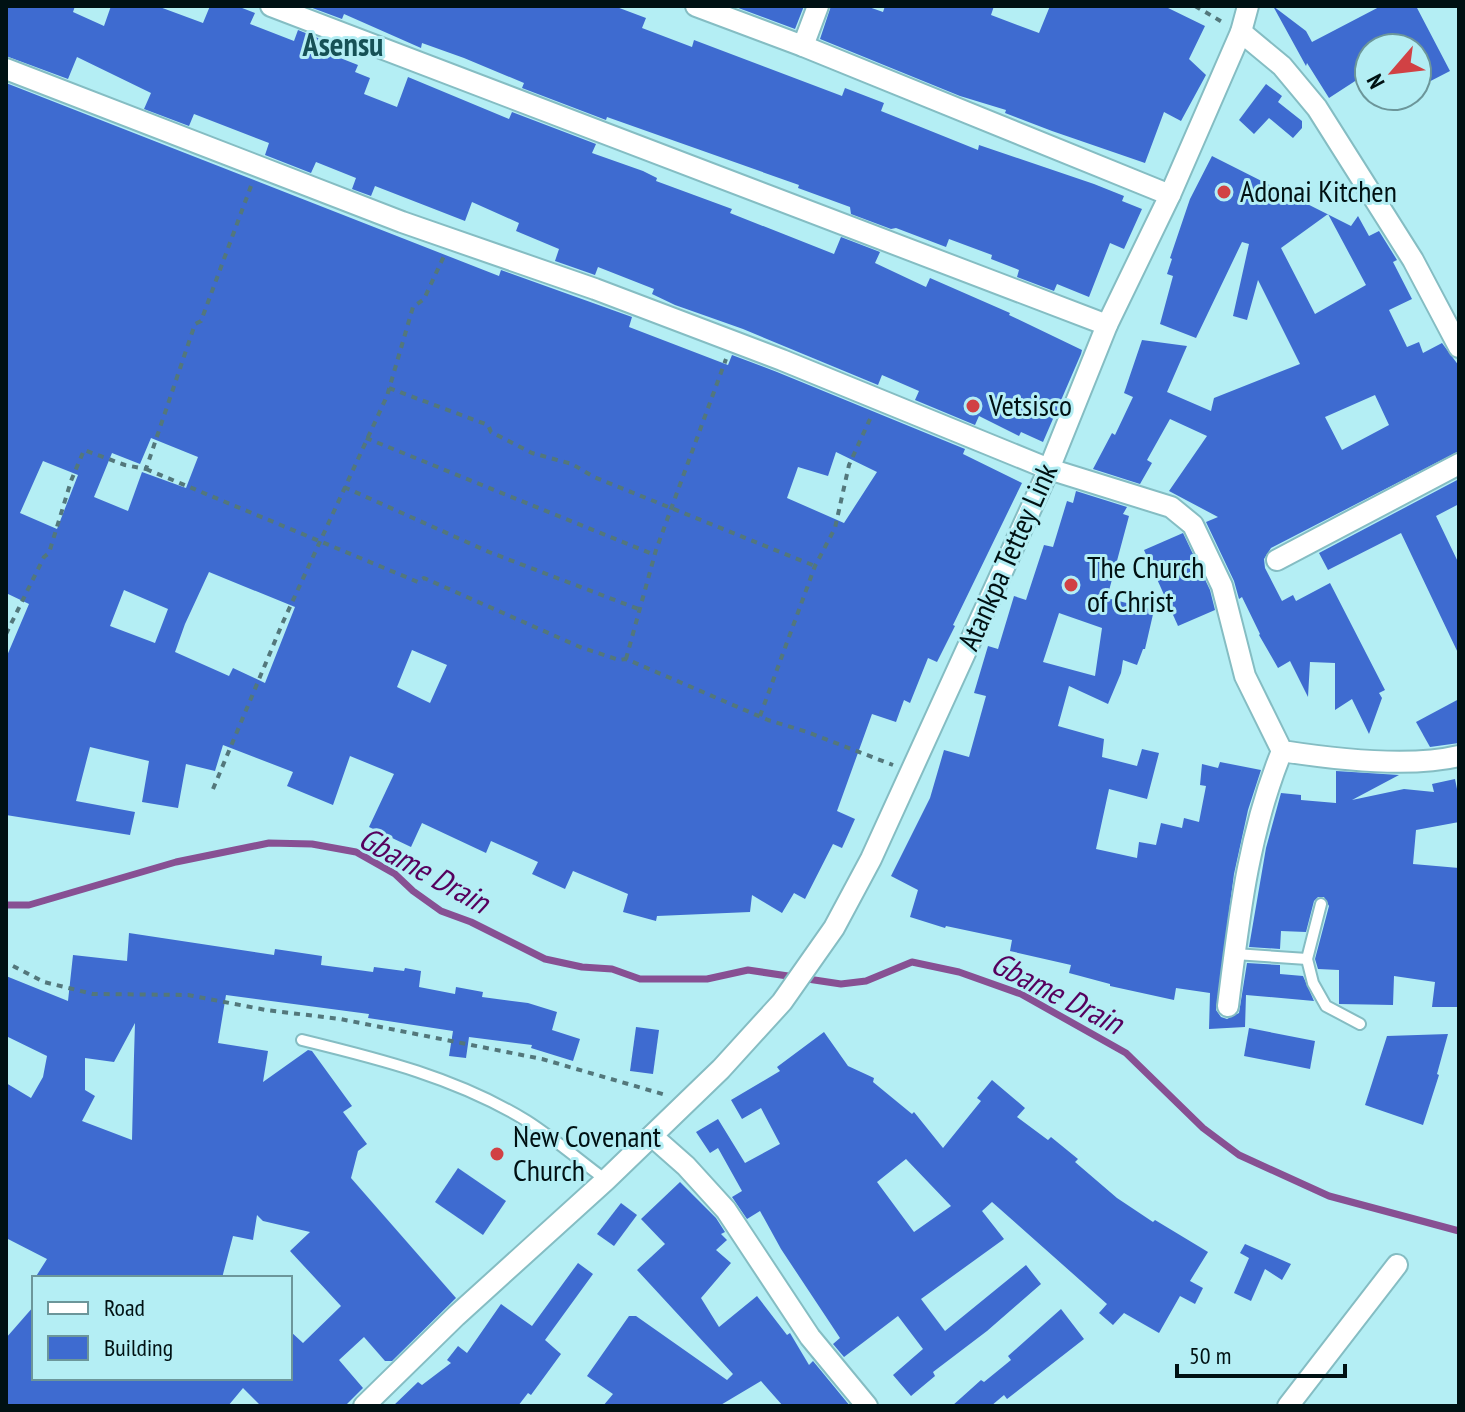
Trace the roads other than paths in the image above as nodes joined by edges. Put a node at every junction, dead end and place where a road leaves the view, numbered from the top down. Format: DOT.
graph roads {
  1 [pos="271,6"];
  2 [pos="696,6"];
  3 [pos="818,6"];
  4 [pos="1248,6"];
  5 [pos="1241,32"];
  6 [pos="803,46"];
  7 [pos="6,69"];
  8 [pos="1170,195"];
  9 [pos="1107,325"];
  10 [pos="1459,347"];
  11 [pos="1459,464"];
  12 [pos="1049,469"];
  13 [pos="1277,560"];
  14 [pos="1282,751"];
  15 [pos="1459,756"];
  16 [pos="1321,904"];
  17 [pos="1235,954"];
  18 [pos="1307,959"];
  19 [pos="1228,1006"];
  20 [pos="1360,1024"];
  21 [pos="302,1040"];
  22 [pos="652,1136"];
  23 [pos="606,1180"];
  24 [pos="1397,1265"];
  25 [pos="364,1406"];
  26 [pos="867,1406"];
  27 [pos="1288,1406"];
  1 -- 9 [label="street"];
  2 -- 6 [label="street"];
  3 -- 6 [label="street"];
  4 -- 5 [label="street, Atankpa Tettey Link"];
  5 -- 8 [label="street, Atankpa Tettey Link"];
  5 -- 10 [label="street"];
  6 -- 8 [label="street"];
  7 -- 12 [label="street"];
  8 -- 9 [label="street, Atankpa Tettey Link"];
  9 -- 12 [label="street, Atankpa Tettey Link"];
  11 -- 13 [label="street"];
  12 -- 14 [label="street"];
  12 -- 22 [label="street, Atankpa Tettey Link"];
  14 -- 15 [label="street"];
  14 -- 17 [label="street"];
  16 -- 18 [label="lane"];
  17 -- 18 [label="lane"];
  17 -- 19 [label="street"];
  18 -- 20 [label="lane"];
  21 -- 23 [label="lane"];
  22 -- 23 [label="street, Atankpa Tettey Link"];
  22 -- 26 [label="street"];
  23 -- 25 [label="street, Atankpa Tettey Link"];
  24 -- 27 [label="street"];
}
